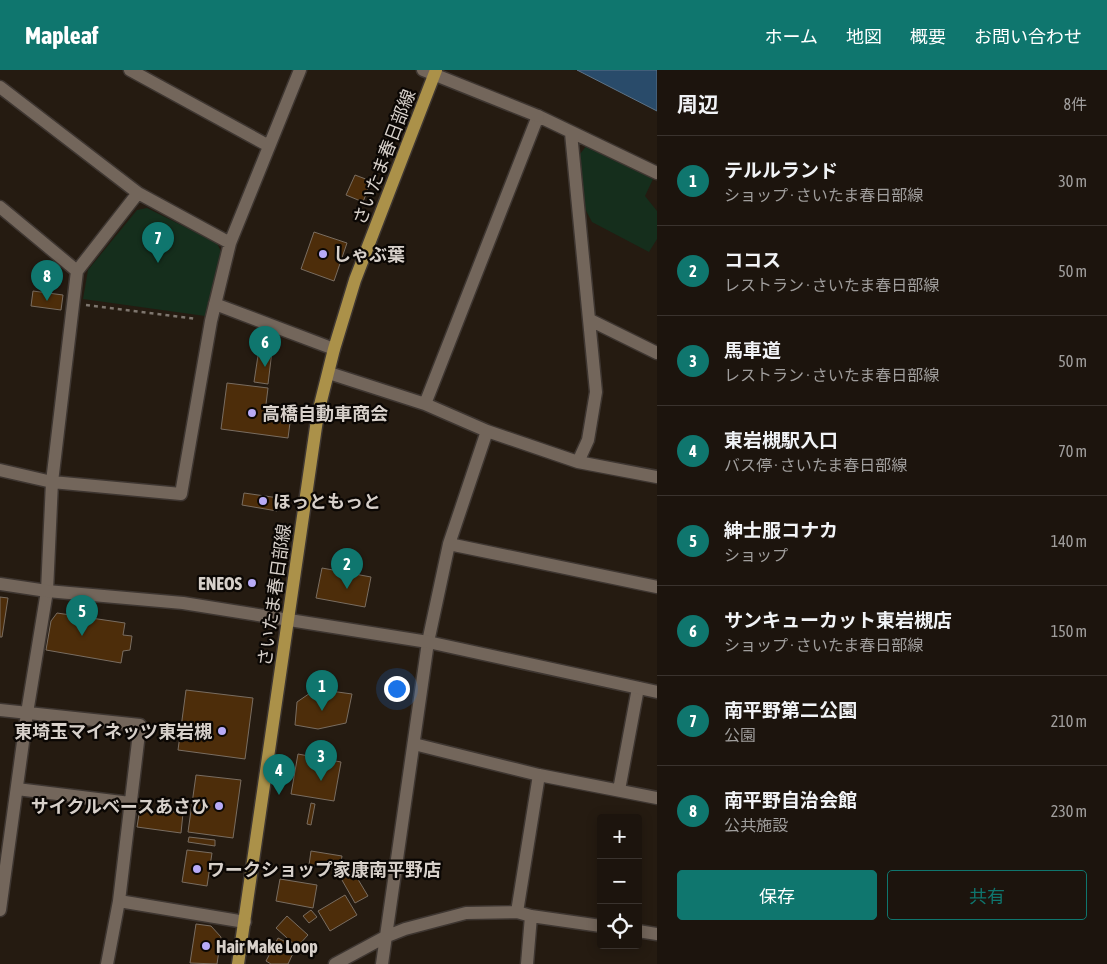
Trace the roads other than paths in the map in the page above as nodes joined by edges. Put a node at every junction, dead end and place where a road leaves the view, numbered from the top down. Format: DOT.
graph roads {
  1 [pos="130,70"];
  2 [pos="300,70"];
  3 [pos="431,71"];
  4 [pos="0,87"];
  5 [pos="538,116"];
  6 [pos="571,133"];
  7 [pos="269,146"];
  8 [pos="657,173"];
  9 [pos="138,193"];
  10 [pos="0,207"];
  11 [pos="230,243"];
  12 [pos="77,271"];
  13 [pos="214,304"];
  14 [pos="590,320"];
  15 [pos="334,349"];
  16 [pos="657,353"];
  17 [pos="329,373"];
  18 [pos="425,404"];
  19 [pos="487,431"];
  20 [pos="578,462"];
  21 [pos="0,470"];
  22 [pos="657,477"];
  23 [pos="52,482"];
  24 [pos="448,544"];
  25 [pos="0,584"];
  26 [pos="657,587"];
  27 [pos="47,591"];
  28 [pos="288,620"];
  29 [pos="428,642"];
  30 [pos="638,688"];
  31 [pos="657,692"];
  32 [pos="0,710"];
  33 [pos="27,713"];
  34 [pos="414,744"];
  35 [pos="539,775"];
  36 [pos="17,789"];
  37 [pos="619,790"];
  38 [pos="657,798"];
  39 [pos="130,803"];
  40 [pos="119,901"];
  41 [pos="0,910"];
  42 [pos="516,912"];
  43 [pos="532,916"];
  44 [pos="245,922"];
  45 [pos="597,925"];
  46 [pos="642,932"];
  47 [pos="657,934"];
  48 [pos="385,937"];
  49 [pos="107,964"];
  50 [pos="238,964"];
  51 [pos="336,964"];
  52 [pos="382,964"];
  53 [pos="527,964"];
  1 -- 7 [label="street"];
  2 -- 7 [label="street"];
  3 -- 5 [label="street"];
  3 -- 15 [label="main road, さいたま春日部線"];
  4 -- 9 [label="street"];
  5 -- 6 [label="street"];
  5 -- 18 [label="street"];
  6 -- 8 [label="street"];
  6 -- 14 [label="street"];
  7 -- 11 [label="street"];
  9 -- 11 [label="street"];
  9 -- 12 [label="street"];
  10 -- 12 [label="street"];
  11 -- 13 [label="street"];
  12 -- 23 [label="street"];
  13 -- 15 [label="street"];
  13 -- 23 [label="street"];
  14 -- 16 [label="street"];
  14 -- 20 [label="street"];
  15 -- 17 [label="main road, さいたま春日部線"];
  17 -- 18 [label="street"];
  17 -- 28 [label="main road, さいたま春日部線"];
  18 -- 19 [label="street"];
  19 -- 20 [label="street"];
  19 -- 24 [label="street"];
  20 -- 22 [label="street"];
  21 -- 23 [label="street"];
  23 -- 27 [label="street"];
  24 -- 26 [label="street"];
  24 -- 29 [label="street"];
  25 -- 27 [label="street"];
  27 -- 28 [label="street"];
  27 -- 33 [label="street"];
  28 -- 29 [label="street"];
  28 -- 44 [label="main road, さいたま春日部線"];
  29 -- 30 [label="street"];
  29 -- 34 [label="street"];
  30 -- 31 [label="street"];
  30 -- 37 [label="street"];
  32 -- 33 [label="street"];
  33 -- 36 [label="street"];
  33 -- 39 [label="street"];
  34 -- 35 [label="street"];
  34 -- 48 [label="street"];
  35 -- 37 [label="street"];
  35 -- 42 [label="street"];
  36 -- 39 [label="street"];
  36 -- 41 [label="street"];
  37 -- 38 [label="street"];
  39 -- 40 [label="street"];
  40 -- 44 [label="street"];
  40 -- 49 [label="street"];
  42 -- 43 [label="street"];
  42 -- 48 [label="street"];
  43 -- 45 [label="street"];
  43 -- 53 [label="street"];
  44 -- 50 [label="main road, さいたま春日部線"];
  46 -- 47 [label="street"];
  48 -- 51 [label="street"];
  48 -- 52 [label="street"];
}
